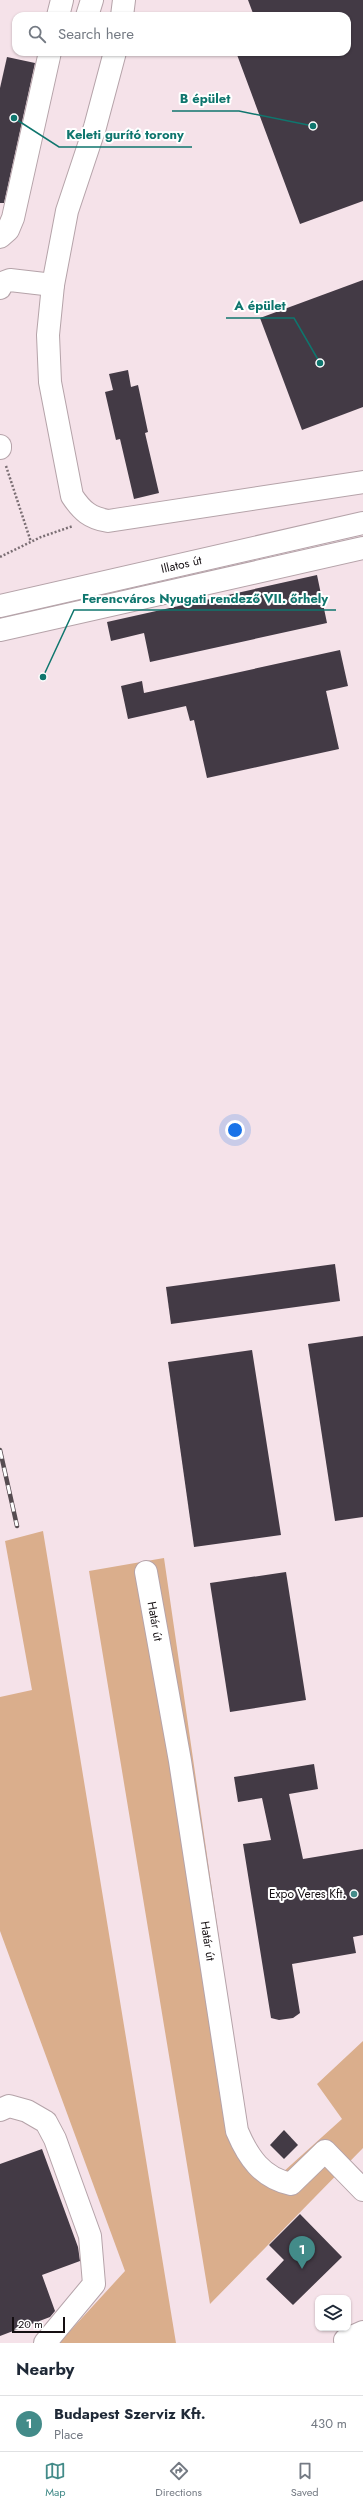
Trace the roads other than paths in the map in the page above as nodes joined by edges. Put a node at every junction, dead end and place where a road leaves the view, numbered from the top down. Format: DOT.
graph roads {
  1 [pos="62,0"];
  2 [pos="92,0"];
  3 [pos="124,0"];
  4 [pos="59,12"];
  5 [pos="88,12"];
  6 [pos="122,12"];
  7 [pos="49,56"];
  8 [pos="114,56"];
  9 [pos="0,236"];
  10 [pos="53,285"];
  11 [pos="0,288"];
  12 [pos="363,482"];
  13 [pos="363,523"];
  14 [pos="363,548"];
  15 [pos="0,606"];
  16 [pos="0,630"];
  17 [pos="146,1572"];
  18 [pos="0,2110"];
  19 [pos="363,2190"];
  20 [pos="45,2343"];
  1 -- 4 [label="street"];
  2 -- 5 [label="street"];
  3 -- 6 [label="street"];
  7 -- 9 [label="street"];
  8 -- 10 [label="street"];
  10 -- 11 [label="street"];
  10 -- 12 [label="street"];
  13 -- 15 [label="street, Illatos út"];
  14 -- 16 [label="street, Illatos út"];
  17 -- 19 [label="street, Határ út"];
  18 -- 20 [label="street"];
}
